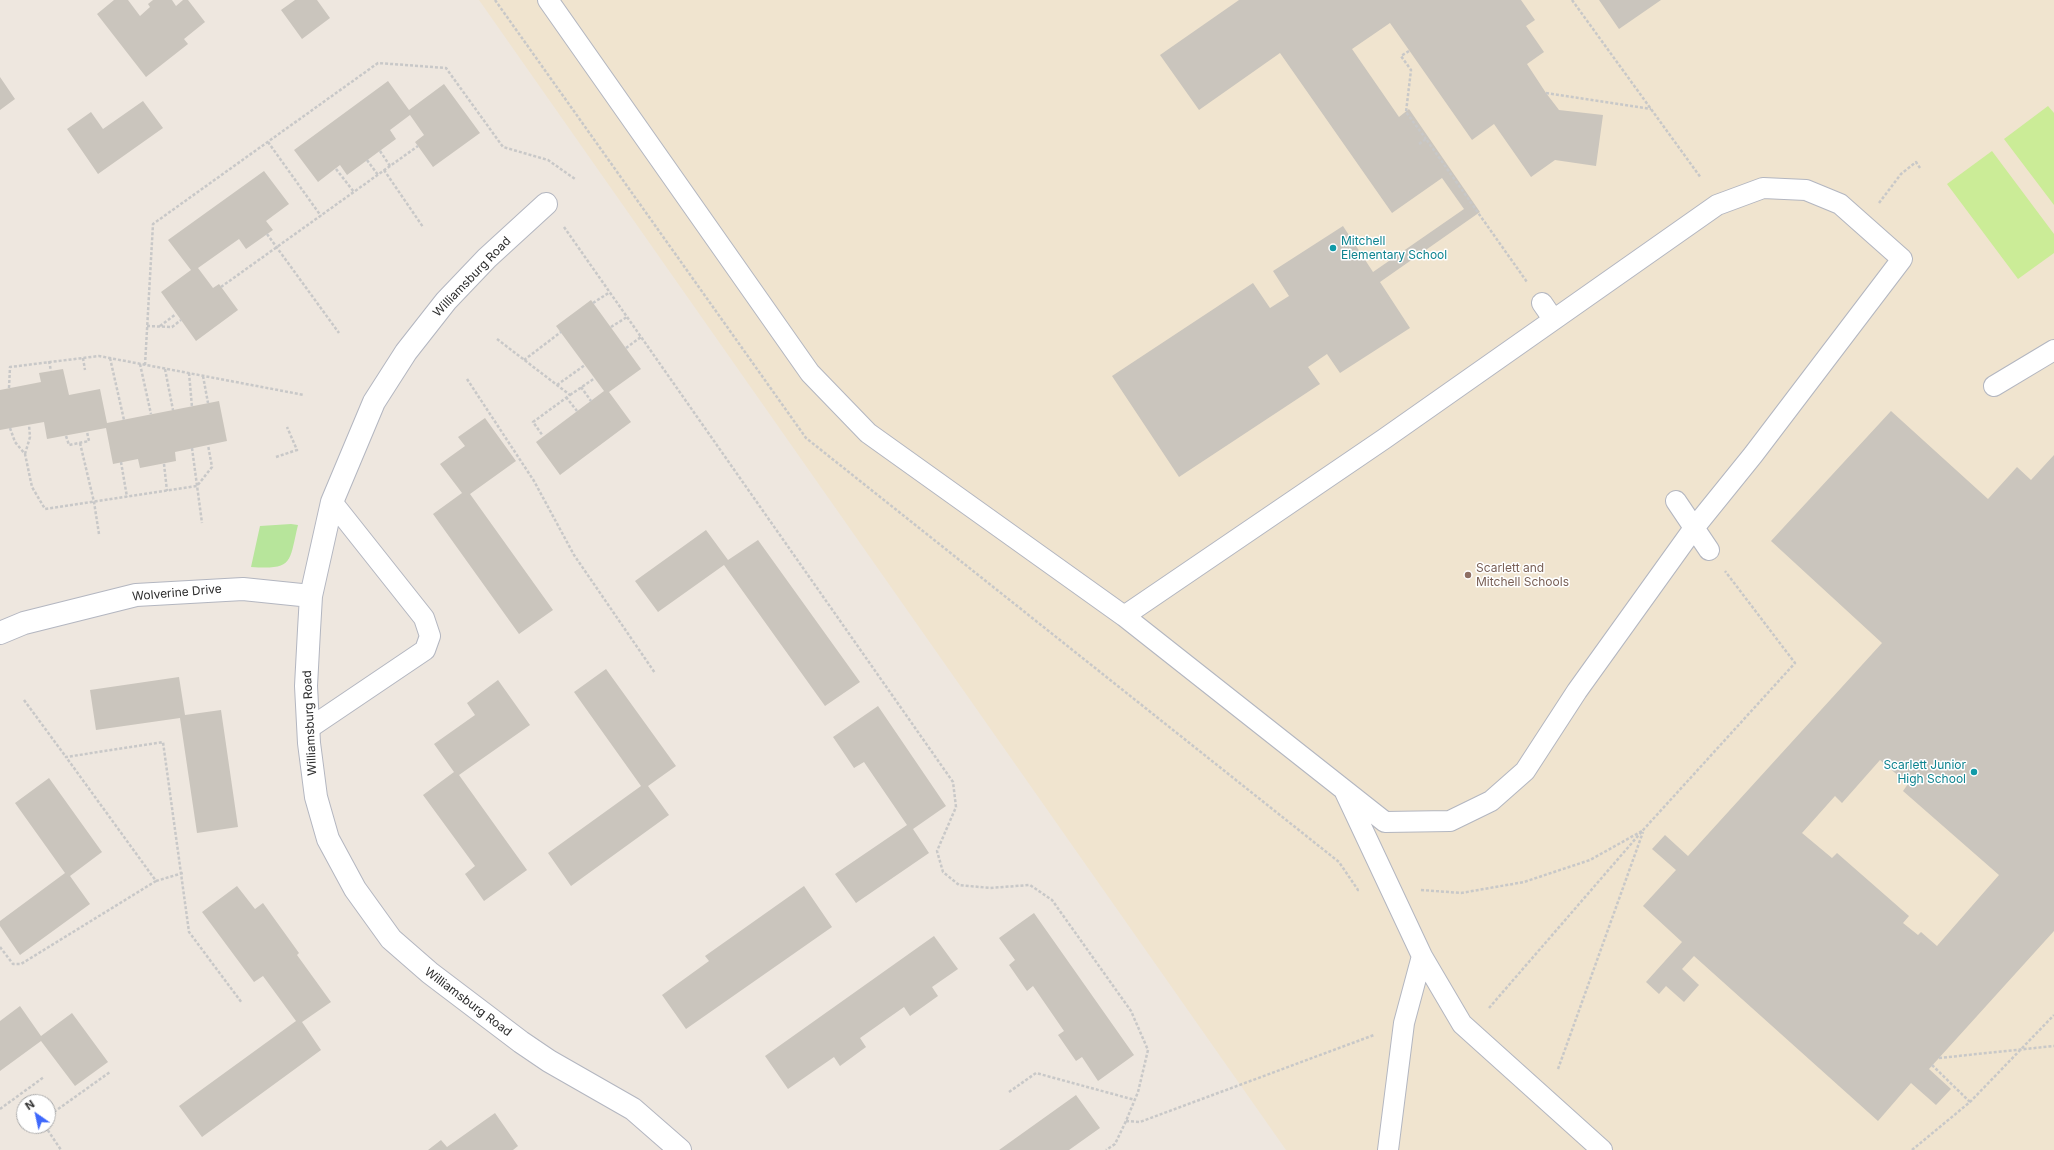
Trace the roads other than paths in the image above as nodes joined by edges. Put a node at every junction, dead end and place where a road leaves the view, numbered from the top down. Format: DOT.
graph roads {
  1 [pos="548,0"];
  2 [pos="546,204"];
  3 [pos="2054,350"];
  4 [pos="1994,386"];
  5 [pos="1676,501"];
  6 [pos="332,502"];
  7 [pos="1694,528"];
  8 [pos="1709,550"];
  9 [pos="310,596"];
  10 [pos="1124,616"];
  11 [pos="0,633"];
  12 [pos="308,729"];
  13 [pos="1343,789"];
  14 [pos="1422,956"];
  15 [pos="680,1150"];
  16 [pos="1388,1150"];
  17 [pos="1602,1150"];
  1 -- 10 [label="lane"];
  2 -- 6 [label="street, Williamsburg Road"];
  3 -- 4 [label="lane"];
  5 -- 7 [label="lane"];
  6 -- 9 [label="street, Williamsburg Road"];
  6 -- 12 [label="lane"];
  7 -- 8 [label="lane"];
  7 -- 10 [label="lane"];
  7 -- 13 [label="lane"];
  9 -- 11 [label="street, Wolverine Drive"];
  9 -- 12 [label="street, Williamsburg Road"];
  10 -- 13 [label="lane"];
  12 -- 15 [label="street, Williamsburg Road"];
  13 -- 14 [label="lane"];
  14 -- 16 [label="lane"];
  14 -- 17 [label="lane"];
}
